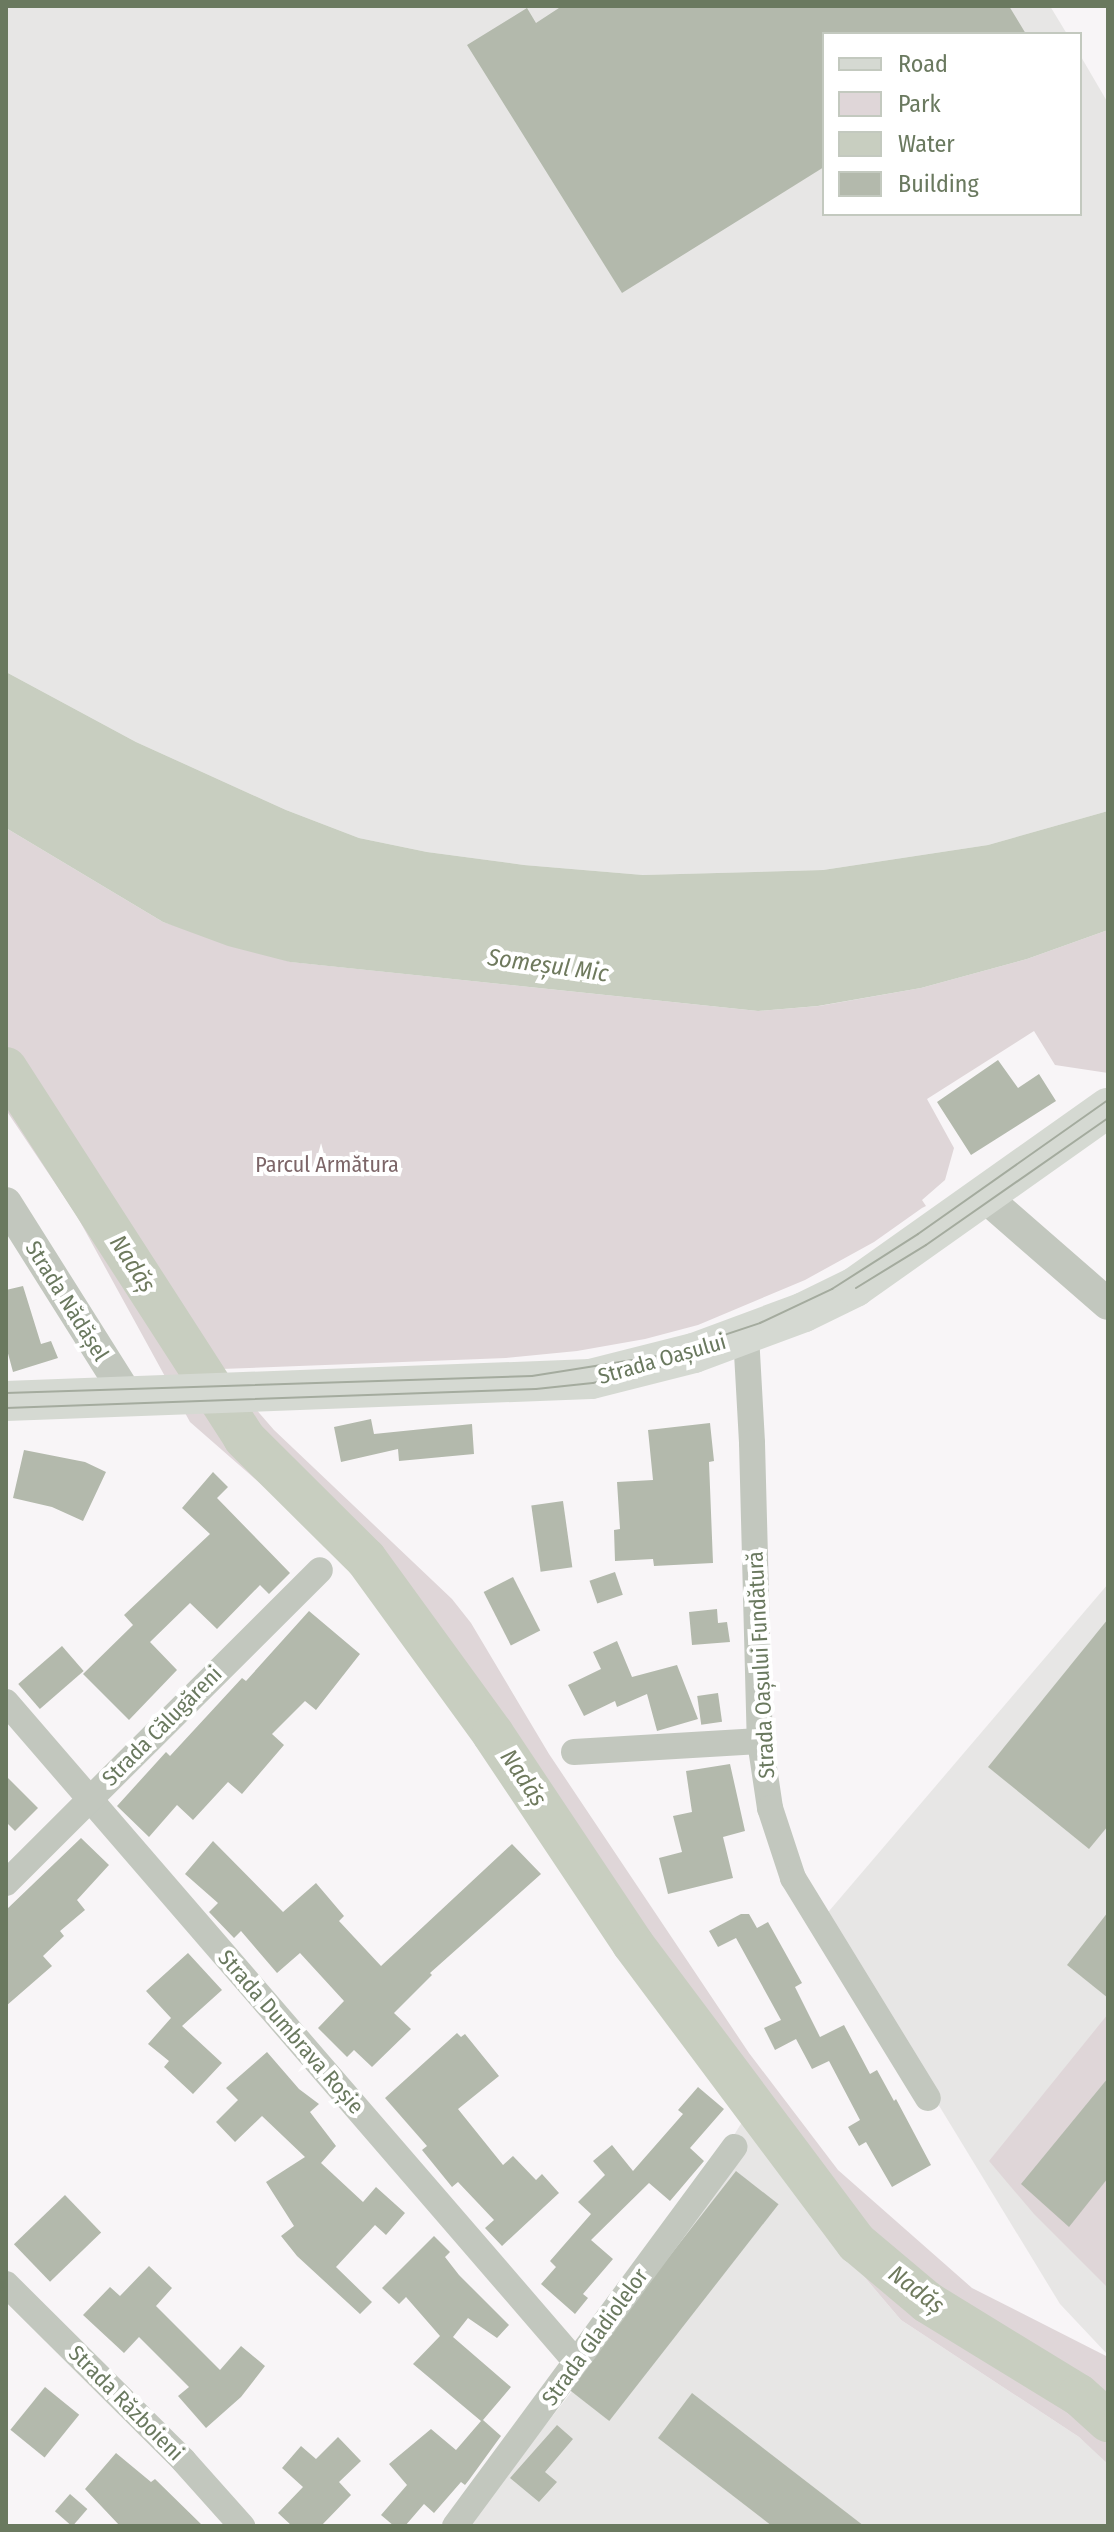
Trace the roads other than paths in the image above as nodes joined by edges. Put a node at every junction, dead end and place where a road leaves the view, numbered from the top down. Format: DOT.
graph roads {
  1 [pos="1108,1108"];
  2 [pos="988,1200"];
  3 [pos="6,1203"];
  4 [pos="1108,1304"];
  5 [pos="746,1335"];
  6 [pos="141,1398"];
  7 [pos="6,1401"];
  8 [pos="320,1570"];
  9 [pos="6,1702"];
  10 [pos="760,1741"];
  11 [pos="574,1752"];
  12 [pos="89,1798"];
  13 [pos="6,1883"];
  14 [pos="928,2098"];
  15 [pos="734,2147"];
  16 [pos="6,2284"];
  17 [pos="576,2362"];
  18 [pos="242,2526"];
  19 [pos="455,2526"];
  1 -- 2 [label="main road, Strada Oașului"];
  2 -- 4 [label="street"];
  2 -- 5 [label="main road, Strada Oașului"];
  3 -- 6 [label="street, Strada Nădășel"];
  5 -- 6 [label="main road, Strada Oașului"];
  5 -- 10 [label="street, Strada Oașului Fundătură"];
  6 -- 7 [label="main road, Strada Oașului"];
  8 -- 12 [label="street, Strada Călugăreni"];
  9 -- 12 [label="street, Strada Dumbrava Roșie"];
  10 -- 11 [label="street"];
  10 -- 14 [label="street, Strada Oașului Fundătură"];
  12 -- 13 [label="street, Strada Călugăreni"];
  12 -- 17 [label="street, Strada Dumbrava Roșie"];
  15 -- 17 [label="street, Strada Gladiolelor"];
  16 -- 18 [label="street, Strada Războieni"];
  17 -- 19 [label="street, Strada Gladiolelor"];
}
